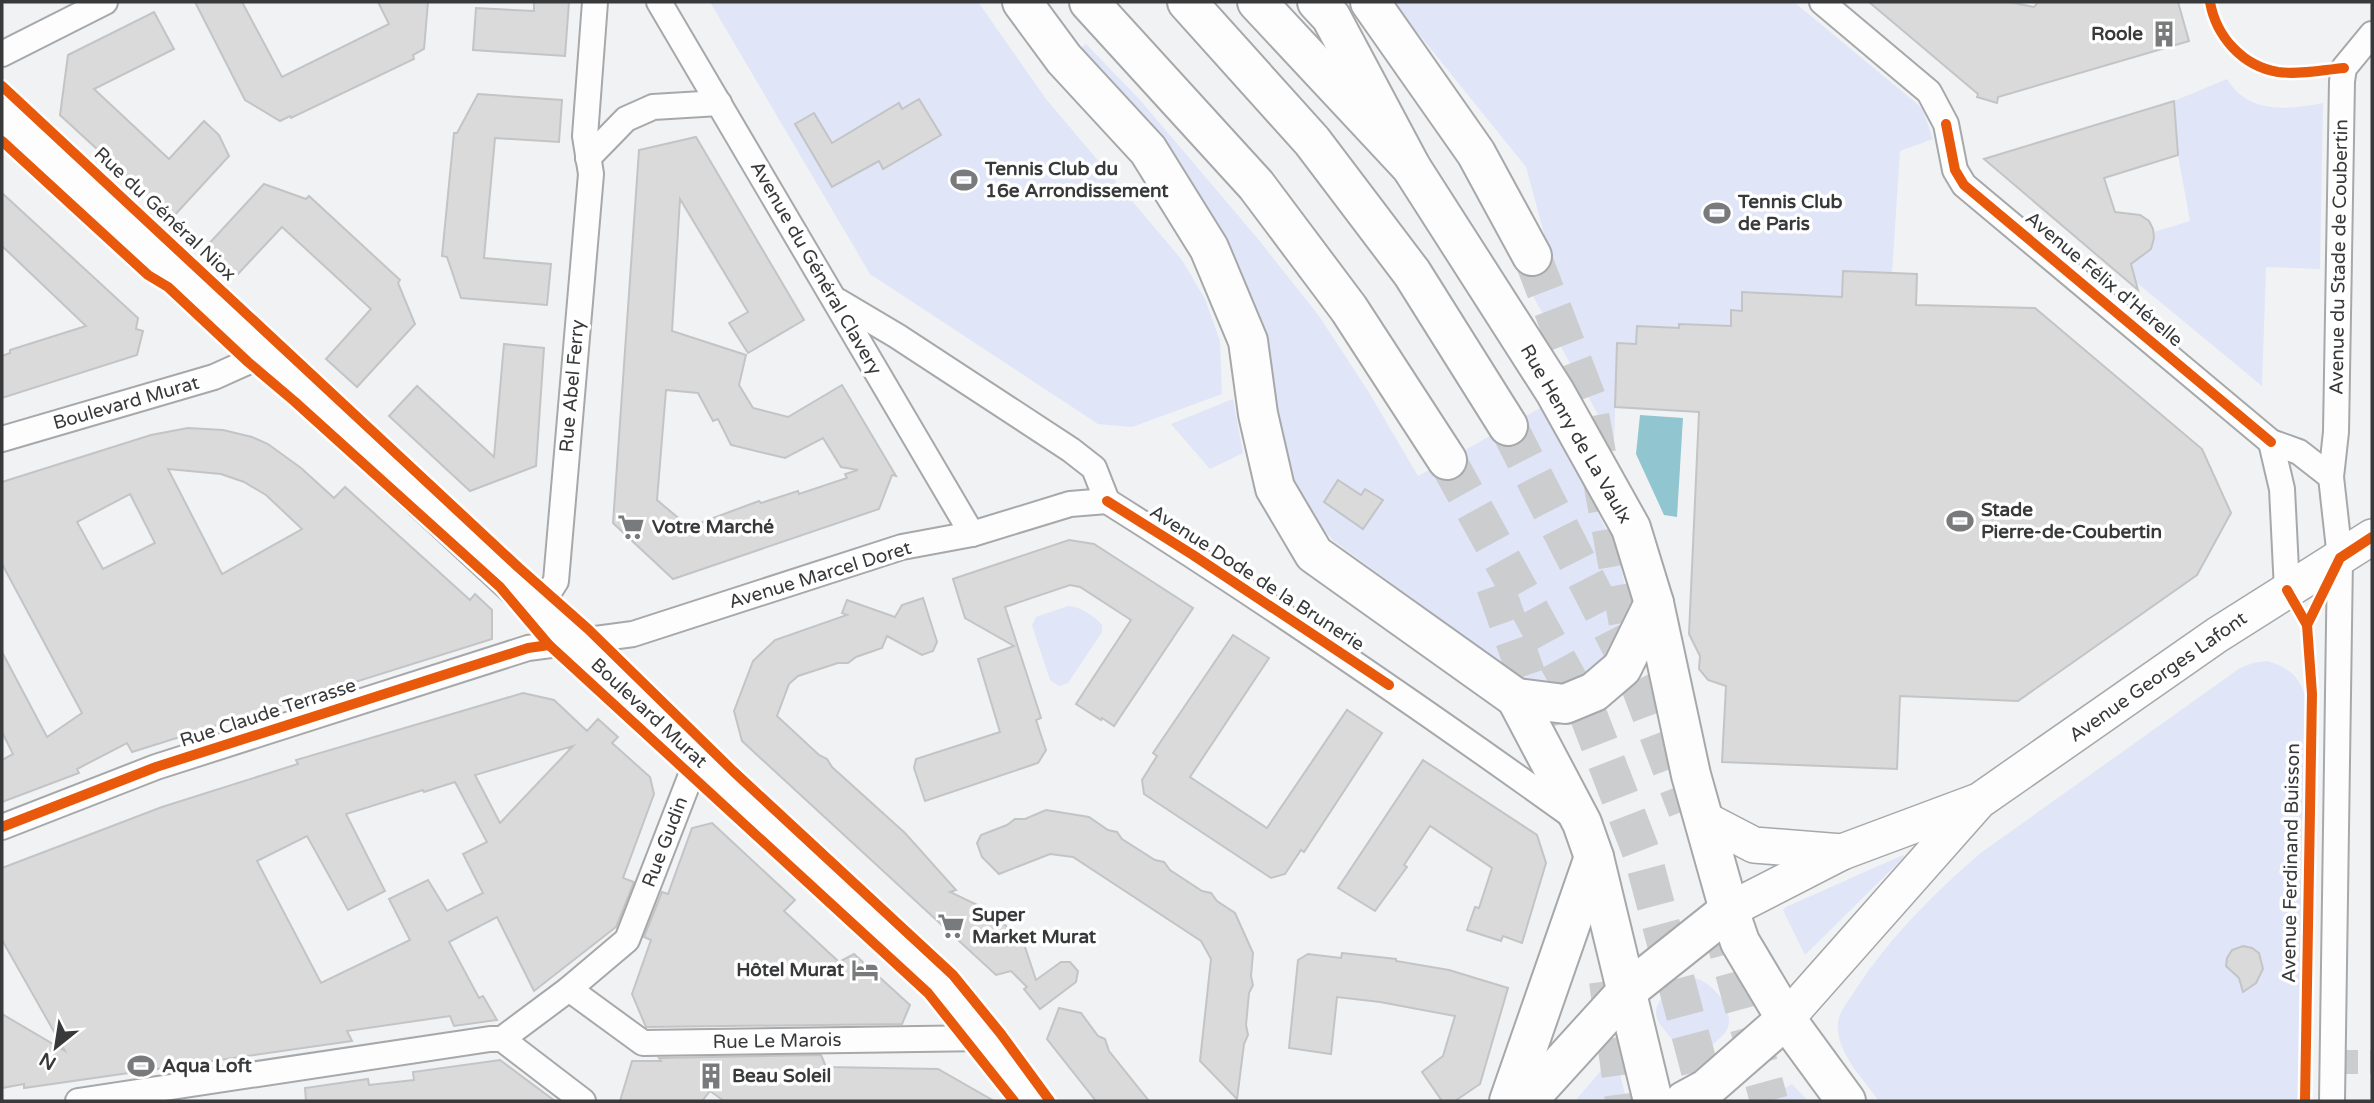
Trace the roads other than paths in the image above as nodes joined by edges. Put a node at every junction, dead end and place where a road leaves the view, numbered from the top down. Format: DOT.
graph roads {
  1 [pos="105,2"];
  2 [pos="595,2"];
  3 [pos="659,2"];
  4 [pos="1022,2"];
  5 [pos="1089,2"];
  6 [pos="1187,2"];
  7 [pos="1258,2"];
  8 [pos="1317,2"];
  9 [pos="1370,2"];
  10 [pos="1822,2"];
  11 [pos="2367,39"];
  12 [pos="2,54"];
  13 [pos="719,103"];
  14 [pos="2,116"];
  15 [pos="588,158"];
  16 [pos="1411,167"];
  17 [pos="1532,256"];
  18 [pos="834,299"];
  19 [pos="263,355"];
  20 [pos="1508,426"];
  21 [pos="2,439"];
  22 [pos="2271,442"];
  23 [pos="1447,460"];
  24 [pos="2331,477"];
  25 [pos="1107,501"];
  26 [pos="972,534"];
  27 [pos="2372,537"];
  28 [pos="2340,558"];
  29 [pos="2287,590"];
  30 [pos="1654,603"];
  31 [pos="538,608"];
  32 [pos="576,643"];
  33 [pos="1516,698"];
  34 [pos="698,757"];
  35 [pos="1979,801"];
  36 [pos="1704,819"];
  37 [pos="2,827"];
  38 [pos="1588,840"];
  39 [pos="1842,852"];
  40 [pos="1729,910"];
  41 [pos="569,989"];
  42 [pos="1626,992"];
  43 [pos="1786,1019"];
  44 [pos="987,1038"];
  45 [pos="502,1039"];
  46 [pos="78,1101"];
  47 [pos="583,1101"];
  48 [pos="1035,1101"];
  49 [pos="1509,1101"];
  50 [pos="1527,1101"];
  51 [pos="1653,1101"];
  52 [pos="1684,1101"];
  53 [pos="1846,1101"];
  54 [pos="2332,1101"];
  1 -- 12 [label="street"];
  2 -- 15 [label="street, Rue Abel Ferry"];
  3 -- 13 [label="street, Avenue du Général Clavery"];
  4 -- 33 [label="main road"];
  5 -- 23 [label="main road"];
  6 -- 20 [label="main road"];
  7 -- 16 [label="main road"];
  8 -- 16 [label="main road, Rue Henry de La Vaulx"];
  9 -- 17 [label="main road"];
  10 -- 22 [label="street, Avenue Félix d'Hérelle"];
  11 -- 24 [label="street, Avenue du Stade de Coubertin"];
  13 -- 15 [label="street"];
  13 -- 18 [label="street, Avenue du Général Clavery"];
  14 -- 19 [label="main road, Rue du Général Niox"];
  15 -- 31 [label="street, Rue Abel Ferry"];
  16 -- 30 [label="main road, Rue Henry de La Vaulx"];
  18 -- 25 [label="street"];
  18 -- 26 [label="street, Avenue du Général Clavery"];
  19 -- 21 [label="street, Boulevard Murat"];
  19 -- 31 [label="main road, Boulevard Murat"];
  22 -- 24 [label="street, Avenue Félix d'Hérelle"];
  22 -- 29 [label="street"];
  24 -- 28 [label="street"];
  25 -- 26 [label="street, Avenue Marcel Doret"];
  25 -- 38 [label="street, Avenue Dode de la Brunerie"];
  26 -- 32 [label="street, Avenue Marcel Doret"];
  27 -- 28 [label="main road, Avenue Georges Lafont"];
  28 -- 29 [label="main road, Avenue Georges Lafont"];
  28 -- 54 [label="street"];
  29 -- 35 [label="main road, Avenue Georges Lafont"];
  30 -- 33 [label="main road"];
  30 -- 36 [label="main road, Rue Henry de La Vaulx"];
  31 -- 32 [label="main road, Boulevard Murat"];
  32 -- 34 [label="main road, Boulevard Murat"];
  32 -- 37 [label="street, Rue Claude Terrasse"];
  33 -- 38 [label="main road"];
  34 -- 41 [label="street, Rue Gudin"];
  34 -- 44 [label="main road, Boulevard Murat"];
  35 -- 39 [label="main road, Avenue Georges Lafont"];
  35 -- 43 [label="main road, Avenue Georges Lafont"];
  36 -- 39 [label="main road"];
  36 -- 40 [label="main road, Rue Henry de La Vaulx"];
  38 -- 42 [label="main road"];
  38 -- 49 [label="main road"];
  39 -- 40 [label="main road, Avenue Georges Lafont"];
  40 -- 42 [label="main road, Avenue Georges Lafont"];
  40 -- 43 [label="main road, Rue Henry de La Vaulx"];
  41 -- 44 [label="street, Rue Le Marois"];
  41 -- 45 [label="street"];
  42 -- 50 [label="main road, Avenue Georges Lafont"];
  42 -- 51 [label="main road"];
  43 -- 52 [label="main road, Avenue Georges Lafont"];
  43 -- 53 [label="main road, Rue Henry de La Vaulx"];
  44 -- 48 [label="main road, Boulevard Murat"];
  45 -- 46 [label="street"];
  45 -- 47 [label="street"];
}
